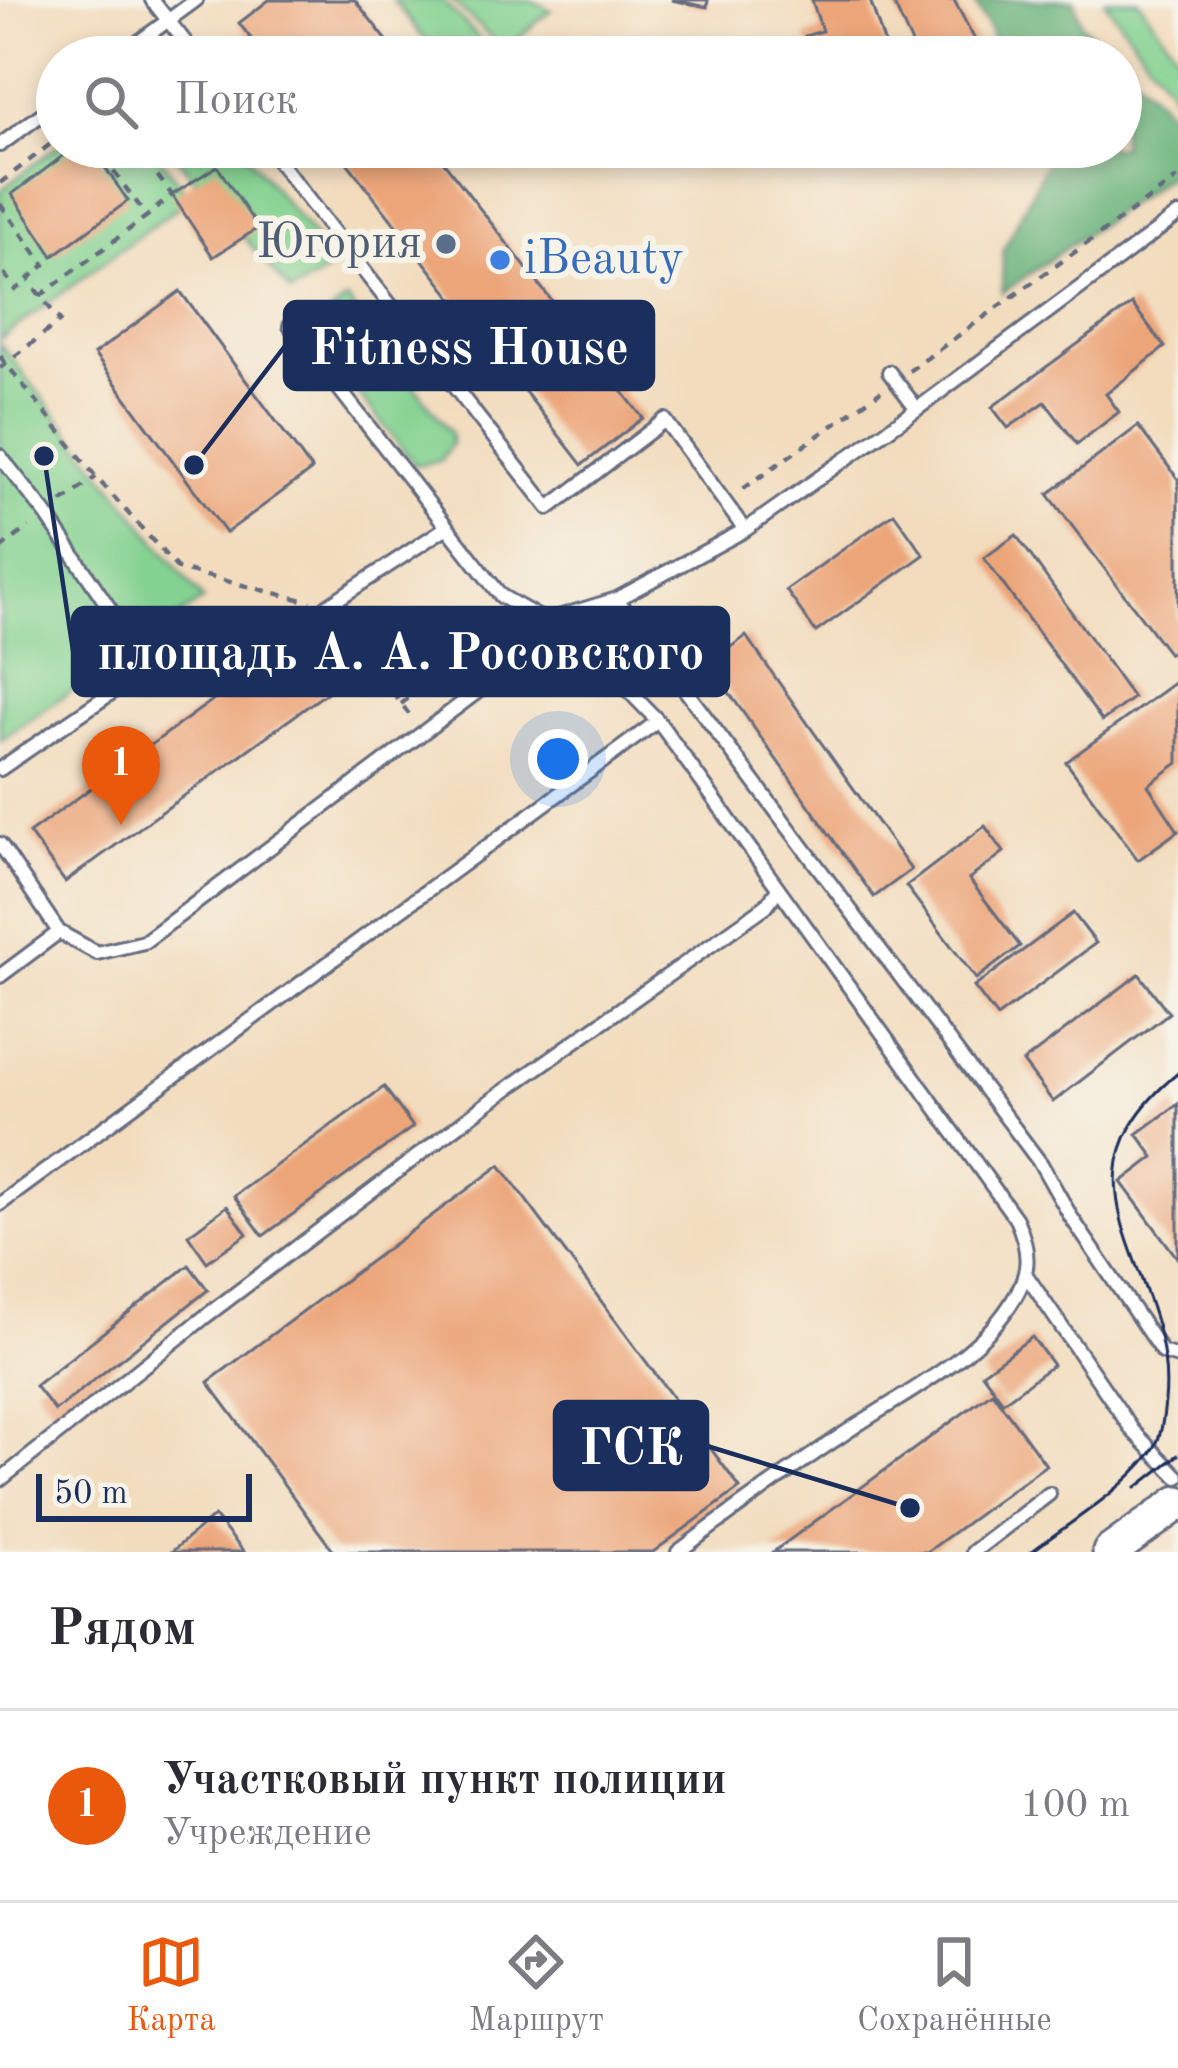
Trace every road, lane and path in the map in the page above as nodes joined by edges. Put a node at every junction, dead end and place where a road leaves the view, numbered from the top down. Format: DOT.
graph roads {
  1 [pos="152,0"];
  2 [pos="196,0"];
  3 [pos="168,20"];
  4 [pos="146,36"];
  5 [pos="180,36"];
  6 [pos="36,119"];
  7 [pos="0,146"];
  8 [pos="36,155"];
  9 [pos="111,168"];
  10 [pos="152,168"];
  11 [pos="283,168"];
  12 [pos="1178,178"];
  13 [pos="0,183"];
  14 [pos="0,204"];
  15 [pos="1178,215"];
  16 [pos="146,216"];
  17 [pos="0,266"];
  18 [pos="28,280"];
  19 [pos="40,296"];
  20 [pos="290,326"];
  21 [pos="0,356"];
  22 [pos="3,365"];
  23 [pos="892,376"];
  24 [pos="917,409"];
  25 [pos="0,456"];
  26 [pos="96,477"];
  27 [pos="724,502"];
  28 [pos="46,514"];
  29 [pos="447,527"];
  30 [pos="745,530"];
  31 [pos="0,548"];
  32 [pos="617,599"];
  33 [pos="327,606"];
  34 [pos="524,609"];
  35 [pos="545,621"];
  36 [pos="625,687"];
  37 [pos="401,704"];
  38 [pos="658,721"];
  39 [pos="424,735"];
  40 [pos="0,769"];
  41 [pos="0,844"];
  42 [pos="777,891"];
  43 [pos="59,932"];
  44 [pos="0,976"];
  45 [pos="0,1204"];
  46 [pos="1026,1275"];
  47 [pos="1178,1357"];
  48 [pos="1178,1477"];
  49 [pos="0,1480"];
  50 [pos="1049,1494"];
  51 [pos="1178,1503"];
  52 [pos="678,1552"];
  53 [pos="973,1552"];
  54 [pos="1110,1552"];
  1 -- 3 [label="lane"];
  2 -- 3 [label="lane"];
  3 -- 4 [label="lane"];
  3 -- 5 [label="lane"];
  6 -- 7 [label="lane"];
  8 -- 13 [label="path"];
  9 -- 16 [label="path"];
  10 -- 16 [label="path"];
  11 -- 27 [label="lane"];
  12 -- 23 [label="path"];
  14 -- 18 [label="path"];
  15 -- 24 [label="lane"];
  16 -- 19 [label="path"];
  17 -- 18 [label="path"];
  18 -- 19 [label="path"];
  19 -- 22 [label="path"];
  20 -- 29 [label="lane"];
  21 -- 22 [label="path"];
  22 -- 26 [label="path"];
  23 -- 24 [label="lane"];
  23 -- 27 [label="path"];
  24 -- 30 [label="lane"];
  25 -- 28 [label="lane"];
  26 -- 28 [label="path"];
  26 -- 33 [label="path"];
  27 -- 30 [label="lane"];
  28 -- 31 [label="path"];
  28 -- 40 [label="lane"];
  29 -- 33 [label="lane"];
  29 -- 34 [label="lane"];
  30 -- 32 [label="lane"];
  32 -- 35 [label="lane"];
  32 -- 47 [label="lane"];
  33 -- 37 [label="path"];
  34 -- 35 [label="lane"];
  34 -- 37 [label="path"];
  35 -- 39 [label="lane"];
  36 -- 38 [label="lane"];
  37 -- 39 [label="path"];
  38 -- 42 [label="lane"];
  38 -- 45 [label="lane"];
  39 -- 43 [label="lane"];
  41 -- 43 [label="lane"];
  42 -- 46 [label="lane"];
  42 -- 49 [label="lane"];
  43 -- 44 [label="lane"];
  46 -- 48 [label="lane"];
  46 -- 52 [label="lane"];
  50 -- 53 [label="lane"];
  51 -- 54 [label="street"];
}
